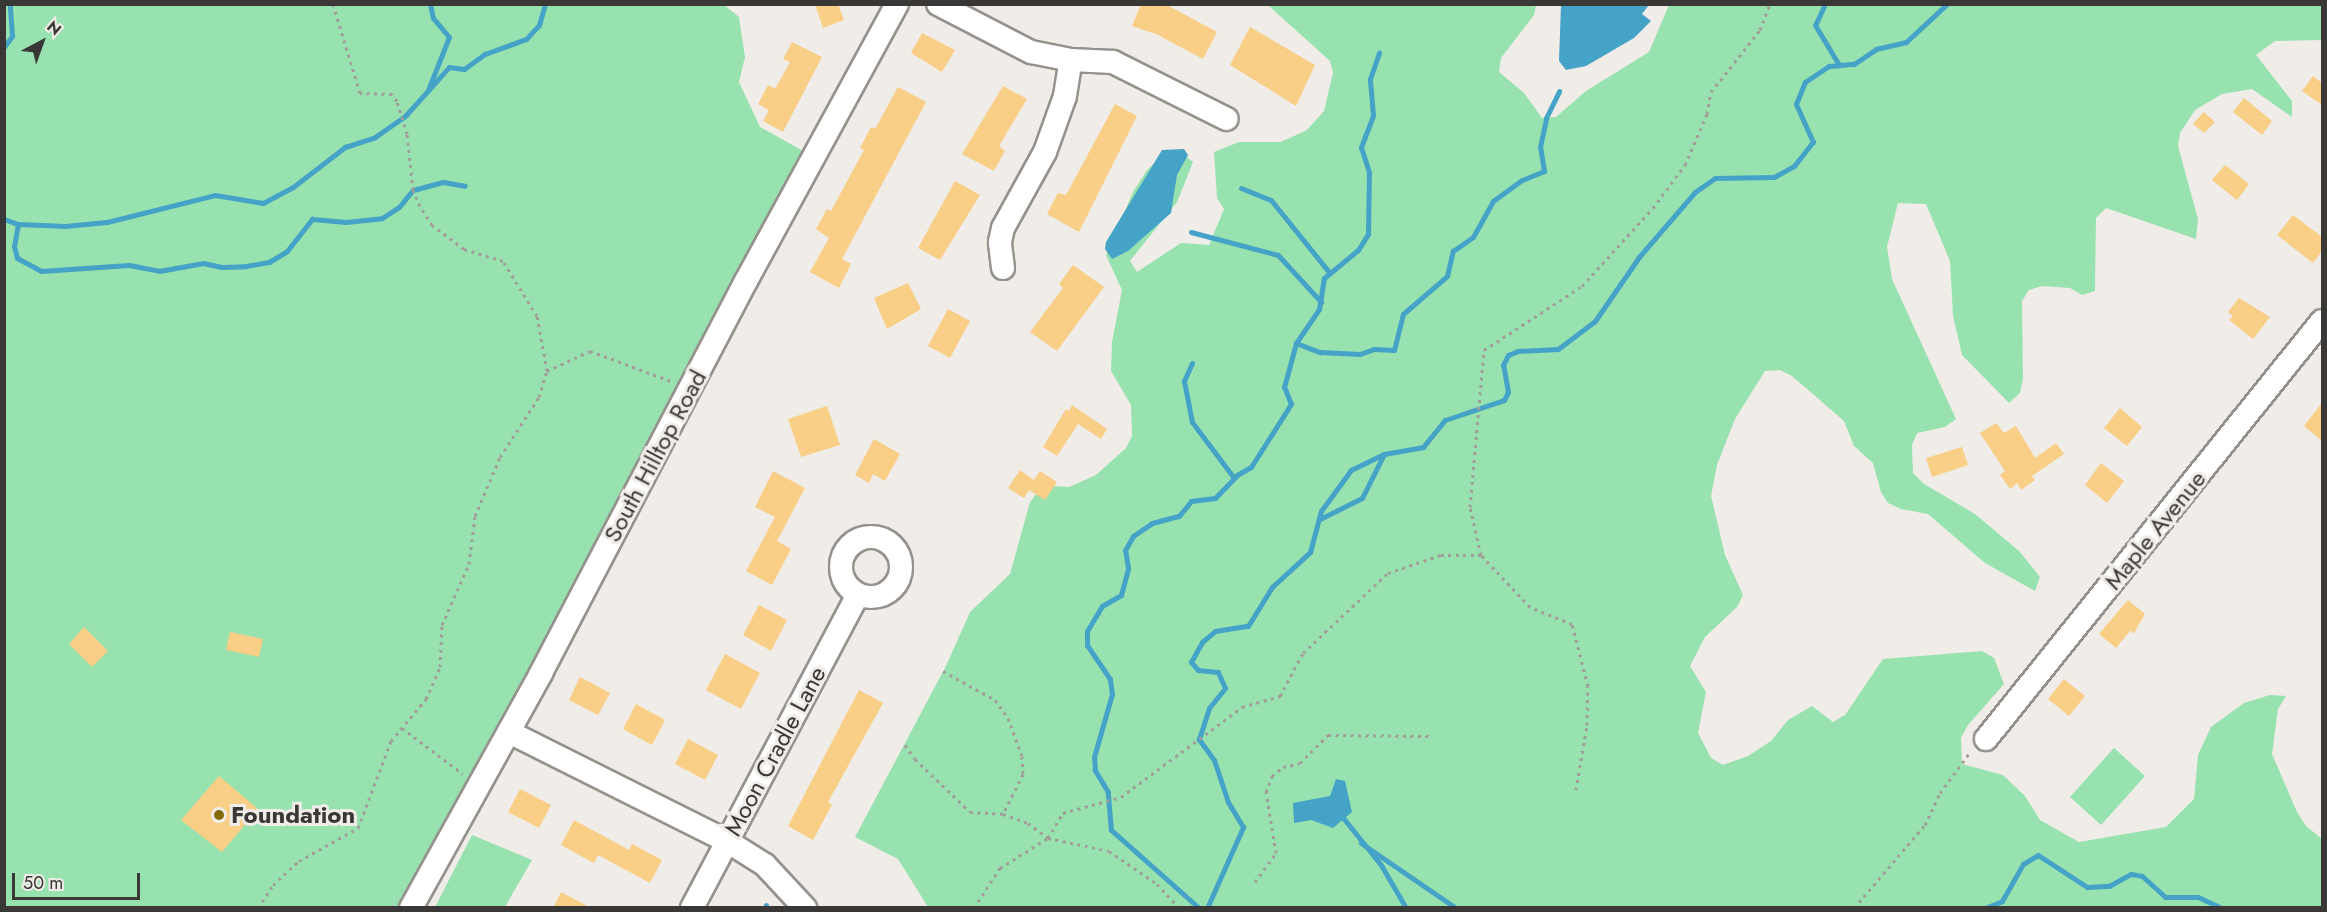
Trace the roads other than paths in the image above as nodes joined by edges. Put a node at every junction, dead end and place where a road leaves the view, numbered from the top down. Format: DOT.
graph roads {
  1 [pos="897,4"];
  2 [pos="938,4"];
  3 [pos="1071,60"];
  4 [pos="1227,119"];
  5 [pos="1003,268"];
  6 [pos="2322,321"];
  7 [pos="858,594"];
  8 [pos="509,732"];
  9 [pos="1981,742"];
  10 [pos="727,841"];
  11 [pos="411,908"];
  12 [pos="692,908"];
  13 [pos="805,908"];
  1 -- 8 [label="street, South Hilltop Road"];
  2 -- 3 [label="street"];
  3 -- 4 [label="street"];
  3 -- 5 [label="street"];
  6 -- 9 [label="street, Maple Avenue"];
  7 -- 10 [label="street, Moon Cradle Lane"];
  8 -- 10 [label="street"];
  8 -- 11 [label="street, South Hilltop Road"];
  10 -- 12 [label="street, Moon Cradle Lane"];
  10 -- 13 [label="street"];
}
